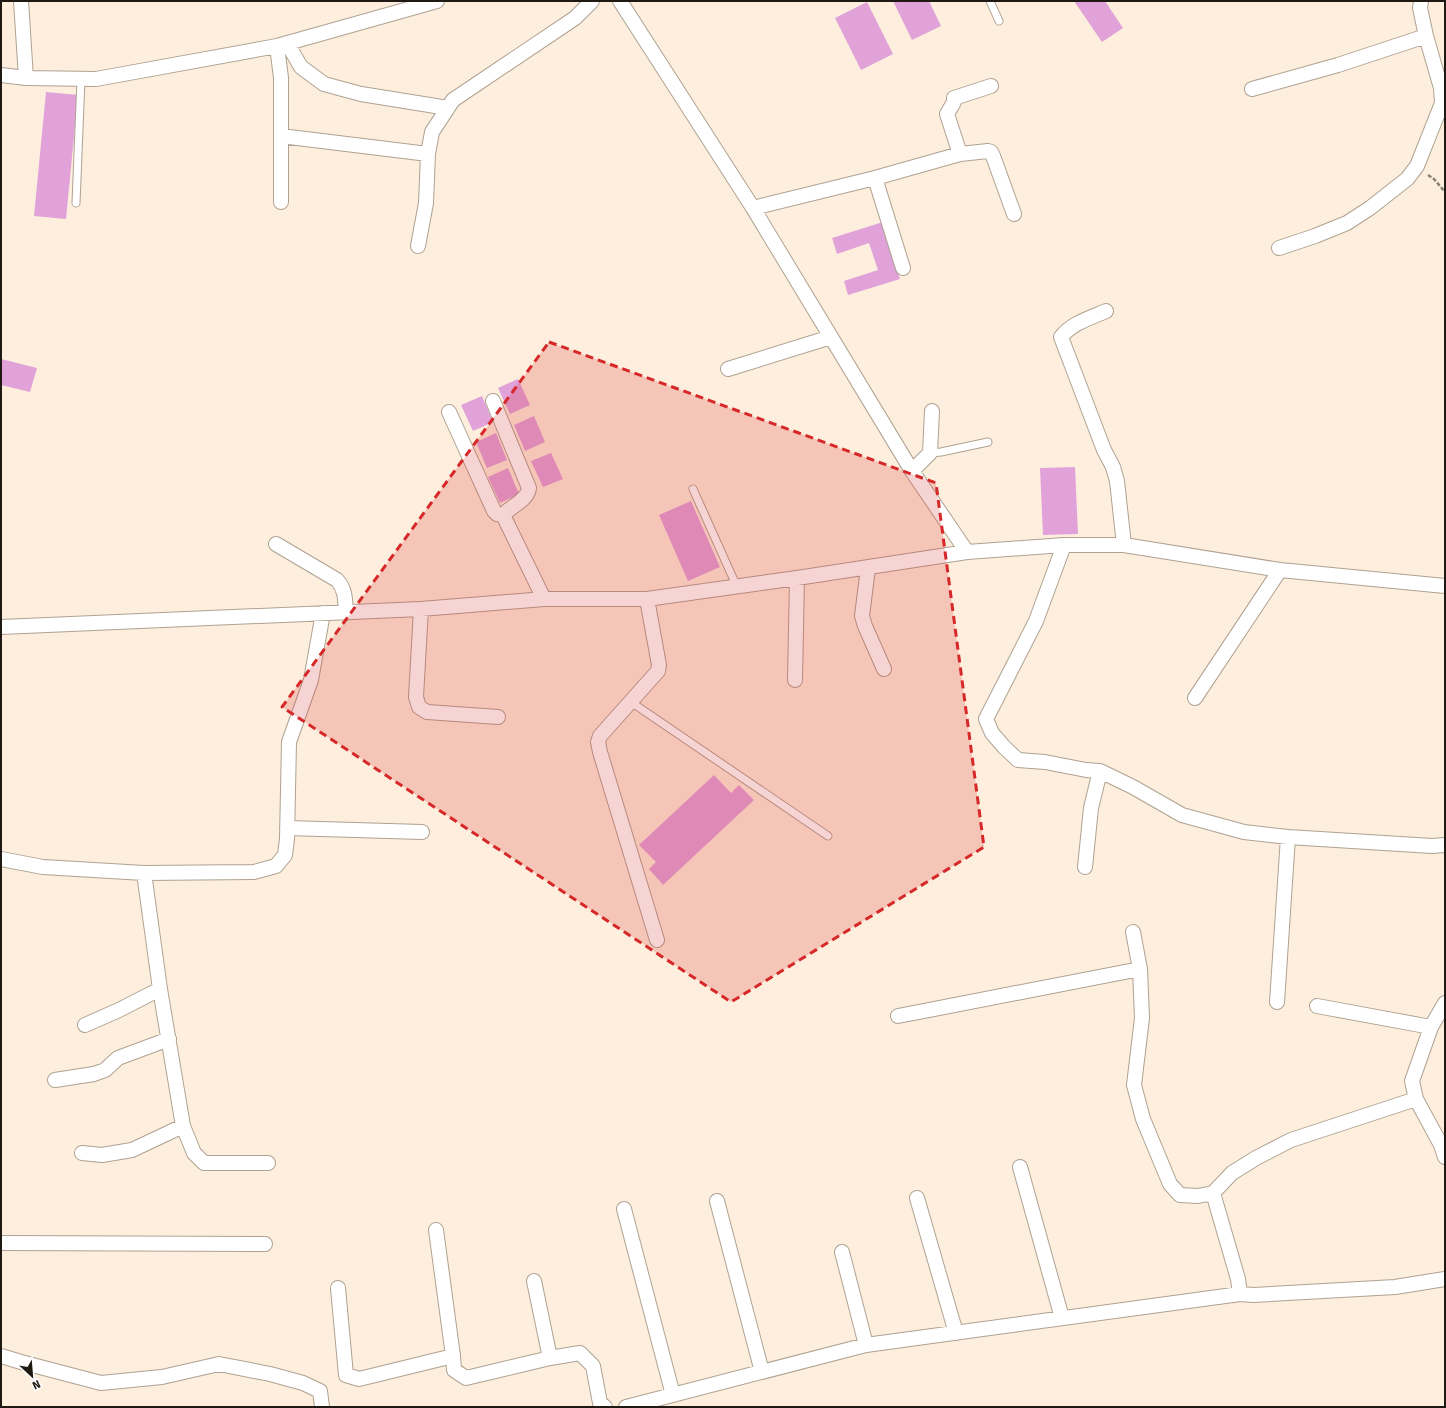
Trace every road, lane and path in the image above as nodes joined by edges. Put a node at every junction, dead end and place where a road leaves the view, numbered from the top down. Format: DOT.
graph roads {
  1 [pos="21,1"];
  2 [pos="437,1"];
  3 [pos="592,1"];
  4 [pos="620,1"];
  5 [pos="990,1"];
  6 [pos="1421,1"];
  7 [pos="999,21"];
  8 [pos="1426,36"];
  9 [pos="282,45"];
  10 [pos="1,75"];
  11 [pos="26,78"];
  12 [pos="81,79"];
  13 [pos="991,86"];
  14 [pos="1252,90"];
  15 [pos="448,108"];
  16 [pos="281,136"];
  17 [pos="428,154"];
  18 [pos="960,154"];
  19 [pos="1417,166"];
  20 [pos="875,178"];
  21 [pos="1445,192"];
  22 [pos="281,202"];
  23 [pos="76,203"];
  24 [pos="754,208"];
  25 [pos="1014,214"];
  26 [pos="418,246"];
  27 [pos="1279,248"];
  28 [pos="903,268"];
  29 [pos="1106,311"];
  30 [pos="830,337"];
  31 [pos="728,369"];
  32 [pos="493,401"];
  33 [pos="932,411"];
  34 [pos="449,412"];
  35 [pos="988,442"];
  36 [pos="930,453"];
  37 [pos="912,471"];
  38 [pos="693,489"];
  39 [pos="503,515"];
  40 [pos="276,544"];
  41 [pos="1064,545"];
  42 [pos="1124,546"];
  43 [pos="967,552"];
  44 [pos="868,568"];
  45 [pos="1280,570"];
  46 [pos="797,578"];
  47 [pos="1445,586"];
  48 [pos="737,587"];
  49 [pos="544,599"];
  50 [pos="647,599"];
  51 [pos="421,609"];
  52 [pos="346,612"];
  53 [pos="323,613"];
  54 [pos="1,627"];
  55 [pos="884,669"];
  56 [pos="795,680"];
  57 [pos="1195,698"];
  58 [pos="631,702"];
  59 [pos="498,717"];
  60 [pos="1100,771"];
  61 [pos="287,828"];
  62 [pos="422,832"];
  63 [pos="828,836"];
  64 [pos="1288,837"];
  65 [pos="1445,845"];
  66 [pos="1,859"];
  67 [pos="1085,867"];
  68 [pos="144,873"];
  69 [pos="1133,932"];
  70 [pos="657,940"];
  71 [pos="1140,969"];
  72 [pos="160,989"];
  73 [pos="1277,1002"];
  74 [pos="1445,1003"];
  75 [pos="1318,1006"];
  76 [pos="898,1016"];
  77 [pos="85,1025"];
  78 [pos="1431,1027"];
  79 [pos="169,1040"];
  80 [pos="55,1080"];
  81 [pos="1416,1099"];
  82 [pos="183,1126"];
  83 [pos="82,1154"];
  84 [pos="1445,1157"];
  85 [pos="268,1163"];
  86 [pos="1020,1167"];
  87 [pos="1213,1194"];
  88 [pos="917,1198"];
  89 [pos="717,1201"];
  90 [pos="624,1209"];
  91 [pos="436,1230"];
  92 [pos="1,1243"];
  93 [pos="265,1244"];
  94 [pos="842,1252"];
  95 [pos="1445,1279"];
  96 [pos="534,1281"];
  97 [pos="338,1288"];
  98 [pos="1240,1294"];
  99 [pos="1062,1318"];
  100 [pos="956,1333"];
  101 [pos="866,1345"];
  102 [pos="1,1356"];
  103 [pos="453,1356"];
  104 [pos="550,1358"];
  105 [pos="762,1372"];
  106 [pos="673,1395"];
  107 [pos="322,1407"];
  108 [pos="605,1407"];
  109 [pos="626,1407"];
  1 -- 11 [label="street"];
  2 -- 9 [label="street"];
  3 -- 15 [label="street"];
  4 -- 24 [label="street"];
  5 -- 7 [label="lane"];
  6 -- 8 [label="street"];
  8 -- 14 [label="street"];
  8 -- 19 [label="street"];
  9 -- 12 [label="street"];
  9 -- 15 [label="street"];
  9 -- 16 [label="street"];
  10 -- 11 [label="street"];
  11 -- 12 [label="street"];
  12 -- 23 [label="lane"];
  13 -- 18 [label="street"];
  15 -- 17 [label="street"];
  16 -- 17 [label="street"];
  16 -- 22 [label="street"];
  17 -- 26 [label="street"];
  18 -- 20 [label="street"];
  18 -- 25 [label="street"];
  19 -- 21 [label="path"];
  19 -- 27 [label="street"];
  20 -- 24 [label="street"];
  20 -- 28 [label="street"];
  24 -- 30 [label="street"];
  29 -- 42 [label="street"];
  30 -- 31 [label="street"];
  30 -- 37 [label="street"];
  32 -- 39 [label="street"];
  33 -- 36 [label="street"];
  34 -- 39 [label="street"];
  35 -- 36 [label="lane"];
  36 -- 37 [label="street"];
  37 -- 43 [label="street"];
  38 -- 48 [label="lane"];
  39 -- 49 [label="street"];
  40 -- 52 [label="street"];
  41 -- 42 [label="street"];
  41 -- 43 [label="street"];
  41 -- 60 [label="street"];
  42 -- 45 [label="street"];
  43 -- 44 [label="street"];
  44 -- 46 [label="street"];
  44 -- 55 [label="street"];
  45 -- 47 [label="street"];
  45 -- 57 [label="street"];
  46 -- 48 [label="street"];
  46 -- 56 [label="street"];
  48 -- 50 [label="street"];
  49 -- 50 [label="street"];
  49 -- 51 [label="street"];
  50 -- 58 [label="street"];
  51 -- 52 [label="street"];
  51 -- 59 [label="street"];
  52 -- 53 [label="street"];
  53 -- 54 [label="street"];
  53 -- 61 [label="street"];
  58 -- 63 [label="lane"];
  58 -- 70 [label="street"];
  60 -- 64 [label="street"];
  60 -- 67 [label="street"];
  61 -- 62 [label="street"];
  61 -- 68 [label="street"];
  64 -- 65 [label="street"];
  64 -- 73 [label="street"];
  66 -- 68 [label="street"];
  68 -- 72 [label="street"];
  69 -- 71 [label="street"];
  71 -- 76 [label="street"];
  71 -- 87 [label="street"];
  72 -- 77 [label="street"];
  72 -- 79 [label="street"];
  74 -- 78 [label="street"];
  75 -- 78 [label="street"];
  78 -- 81 [label="street"];
  79 -- 80 [label="street"];
  79 -- 82 [label="street"];
  81 -- 84 [label="street"];
  81 -- 87 [label="street"];
  82 -- 83 [label="street"];
  82 -- 85 [label="street"];
  86 -- 99 [label="street"];
  87 -- 98 [label="street"];
  88 -- 100 [label="street"];
  89 -- 105 [label="street"];
  90 -- 106 [label="street"];
  91 -- 103 [label="street"];
  92 -- 93 [label="street"];
  94 -- 101 [label="street"];
  95 -- 98 [label="street"];
  96 -- 104 [label="street"];
  97 -- 103 [label="street"];
  98 -- 99 [label="street"];
  99 -- 100 [label="street"];
  100 -- 101 [label="street"];
  101 -- 105 [label="street"];
  102 -- 107 [label="street"];
  103 -- 104 [label="street"];
  104 -- 108 [label="street"];
  105 -- 106 [label="street"];
  106 -- 109 [label="street"];
}
